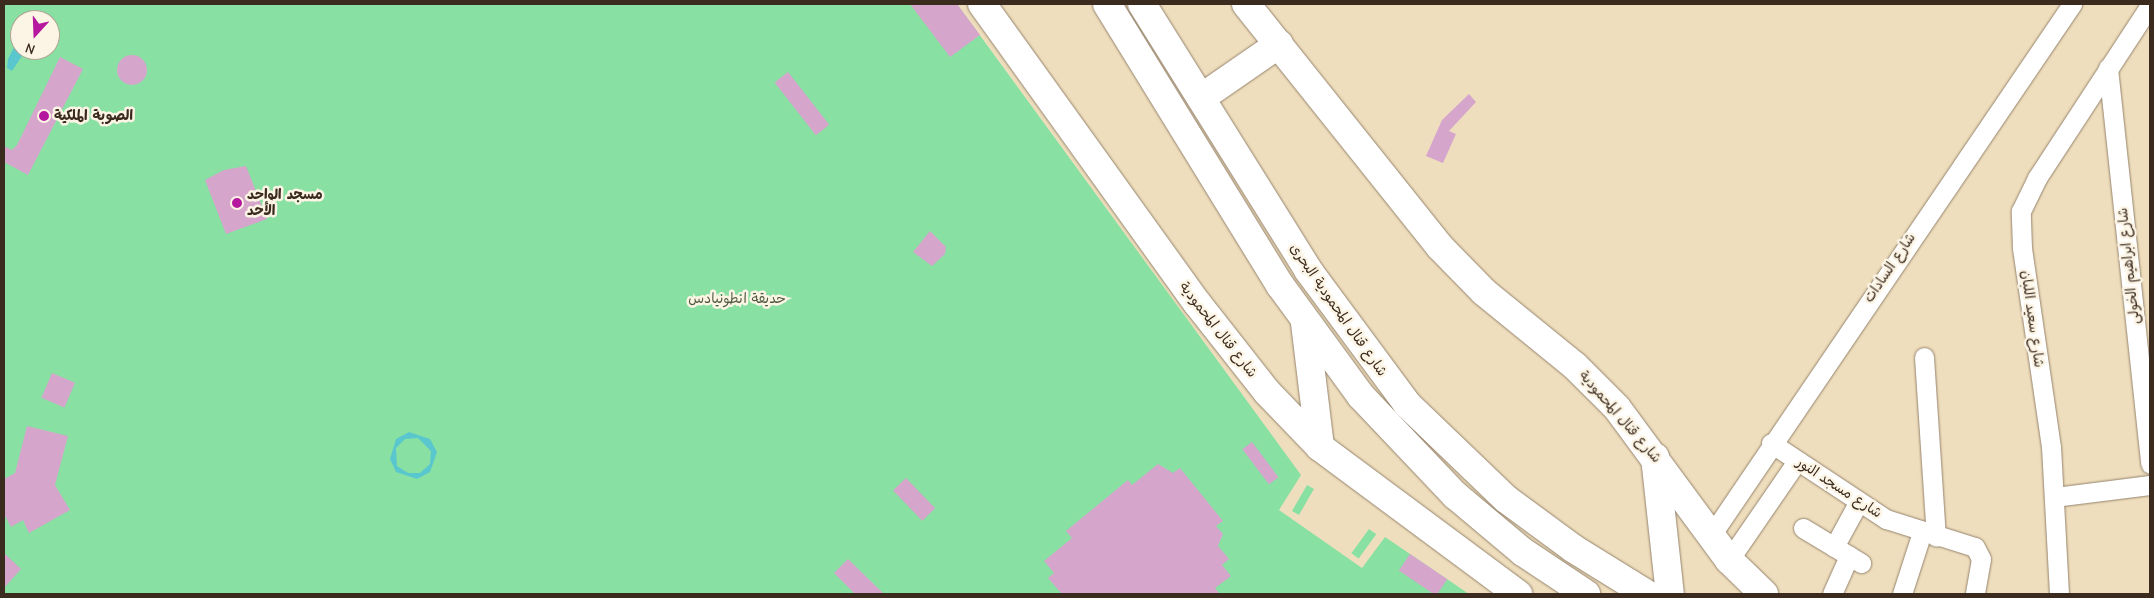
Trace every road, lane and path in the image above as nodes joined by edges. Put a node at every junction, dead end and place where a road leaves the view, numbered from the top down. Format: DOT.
graph roads {
  1 [pos="982,4"];
  2 [pos="1106,4"];
  3 [pos="1142,4"];
  4 [pos="1246,4"];
  5 [pos="2072,4"];
  6 [pos="2149,7"];
  7 [pos="2150,33"];
  8 [pos="1279,44"];
  9 [pos="2108,68"];
  10 [pos="1201,98"];
  11 [pos="1305,322"];
  12 [pos="1924,357"];
  13 [pos="1771,443"];
  14 [pos="1320,447"];
  15 [pos="1655,455"];
  16 [pos="1797,461"];
  17 [pos="2150,464"];
  18 [pos="2150,485"];
  19 [pos="2055,497"];
  20 [pos="1858,503"];
  21 [pos="1803,528"];
  22 [pos="1712,534"];
  23 [pos="1929,534"];
  24 [pos="1848,555"];
  25 [pos="1730,560"];
  26 [pos="1518,594"];
  27 [pos="1586,594"];
  28 [pos="1648,594"];
  29 [pos="1670,594"];
  30 [pos="1764,594"];
  31 [pos="1832,594"];
  32 [pos="1902,594"];
  33 [pos="1975,594"];
  34 [pos="2059,594"];
  1 -- 14 [label="main road, شارع قنال المحمودية"];
  2 -- 11 [label="main road"];
  3 -- 10 [label="main road, شارع قنال المحمودية البحرى"];
  4 -- 8 [label="main road, شارع قنال المحمودية"];
  5 -- 13 [label="street, شارع السادات"];
  6 -- 7 [label="street"];
  6 -- 9 [label="street, شارع سعيد اللبان"];
  8 -- 10 [label="main road"];
  8 -- 15 [label="main road, شارع قنال المحمودية"];
  9 -- 17 [label="street, شارع ابراهيم الخولى"];
  9 -- 19 [label="street, شارع سعيد اللبان"];
  10 -- 28 [label="main road, شارع قنال المحمودية البحرى"];
  11 -- 14 [label="main road"];
  11 -- 27 [label="main road"];
  12 -- 23 [label="street"];
  13 -- 16 [label="street, شارع مسجد النور"];
  13 -- 22 [label="street, شارع السادات"];
  14 -- 26 [label="main road, شارع قنال المحمودية"];
  15 -- 22 [label="main road, شارع قنال المحمودية"];
  15 -- 29 [label="main road"];
  16 -- 20 [label="street, شارع مسجد النور"];
  16 -- 25 [label="street"];
  18 -- 19 [label="street"];
  19 -- 34 [label="street, شارع سعيد اللبان"];
  20 -- 23 [label="street, شارع مسجد النور"];
  20 -- 24 [label="street"];
  21 -- 24 [label="street"];
  22 -- 25 [label="main road, شارع قنال المحمودية"];
  23 -- 32 [label="street"];
  23 -- 33 [label="street, شارع مسجد النور"];
  24 -- 31 [label="street"];
  25 -- 30 [label="main road, شارع قنال المحمودية"];
}
